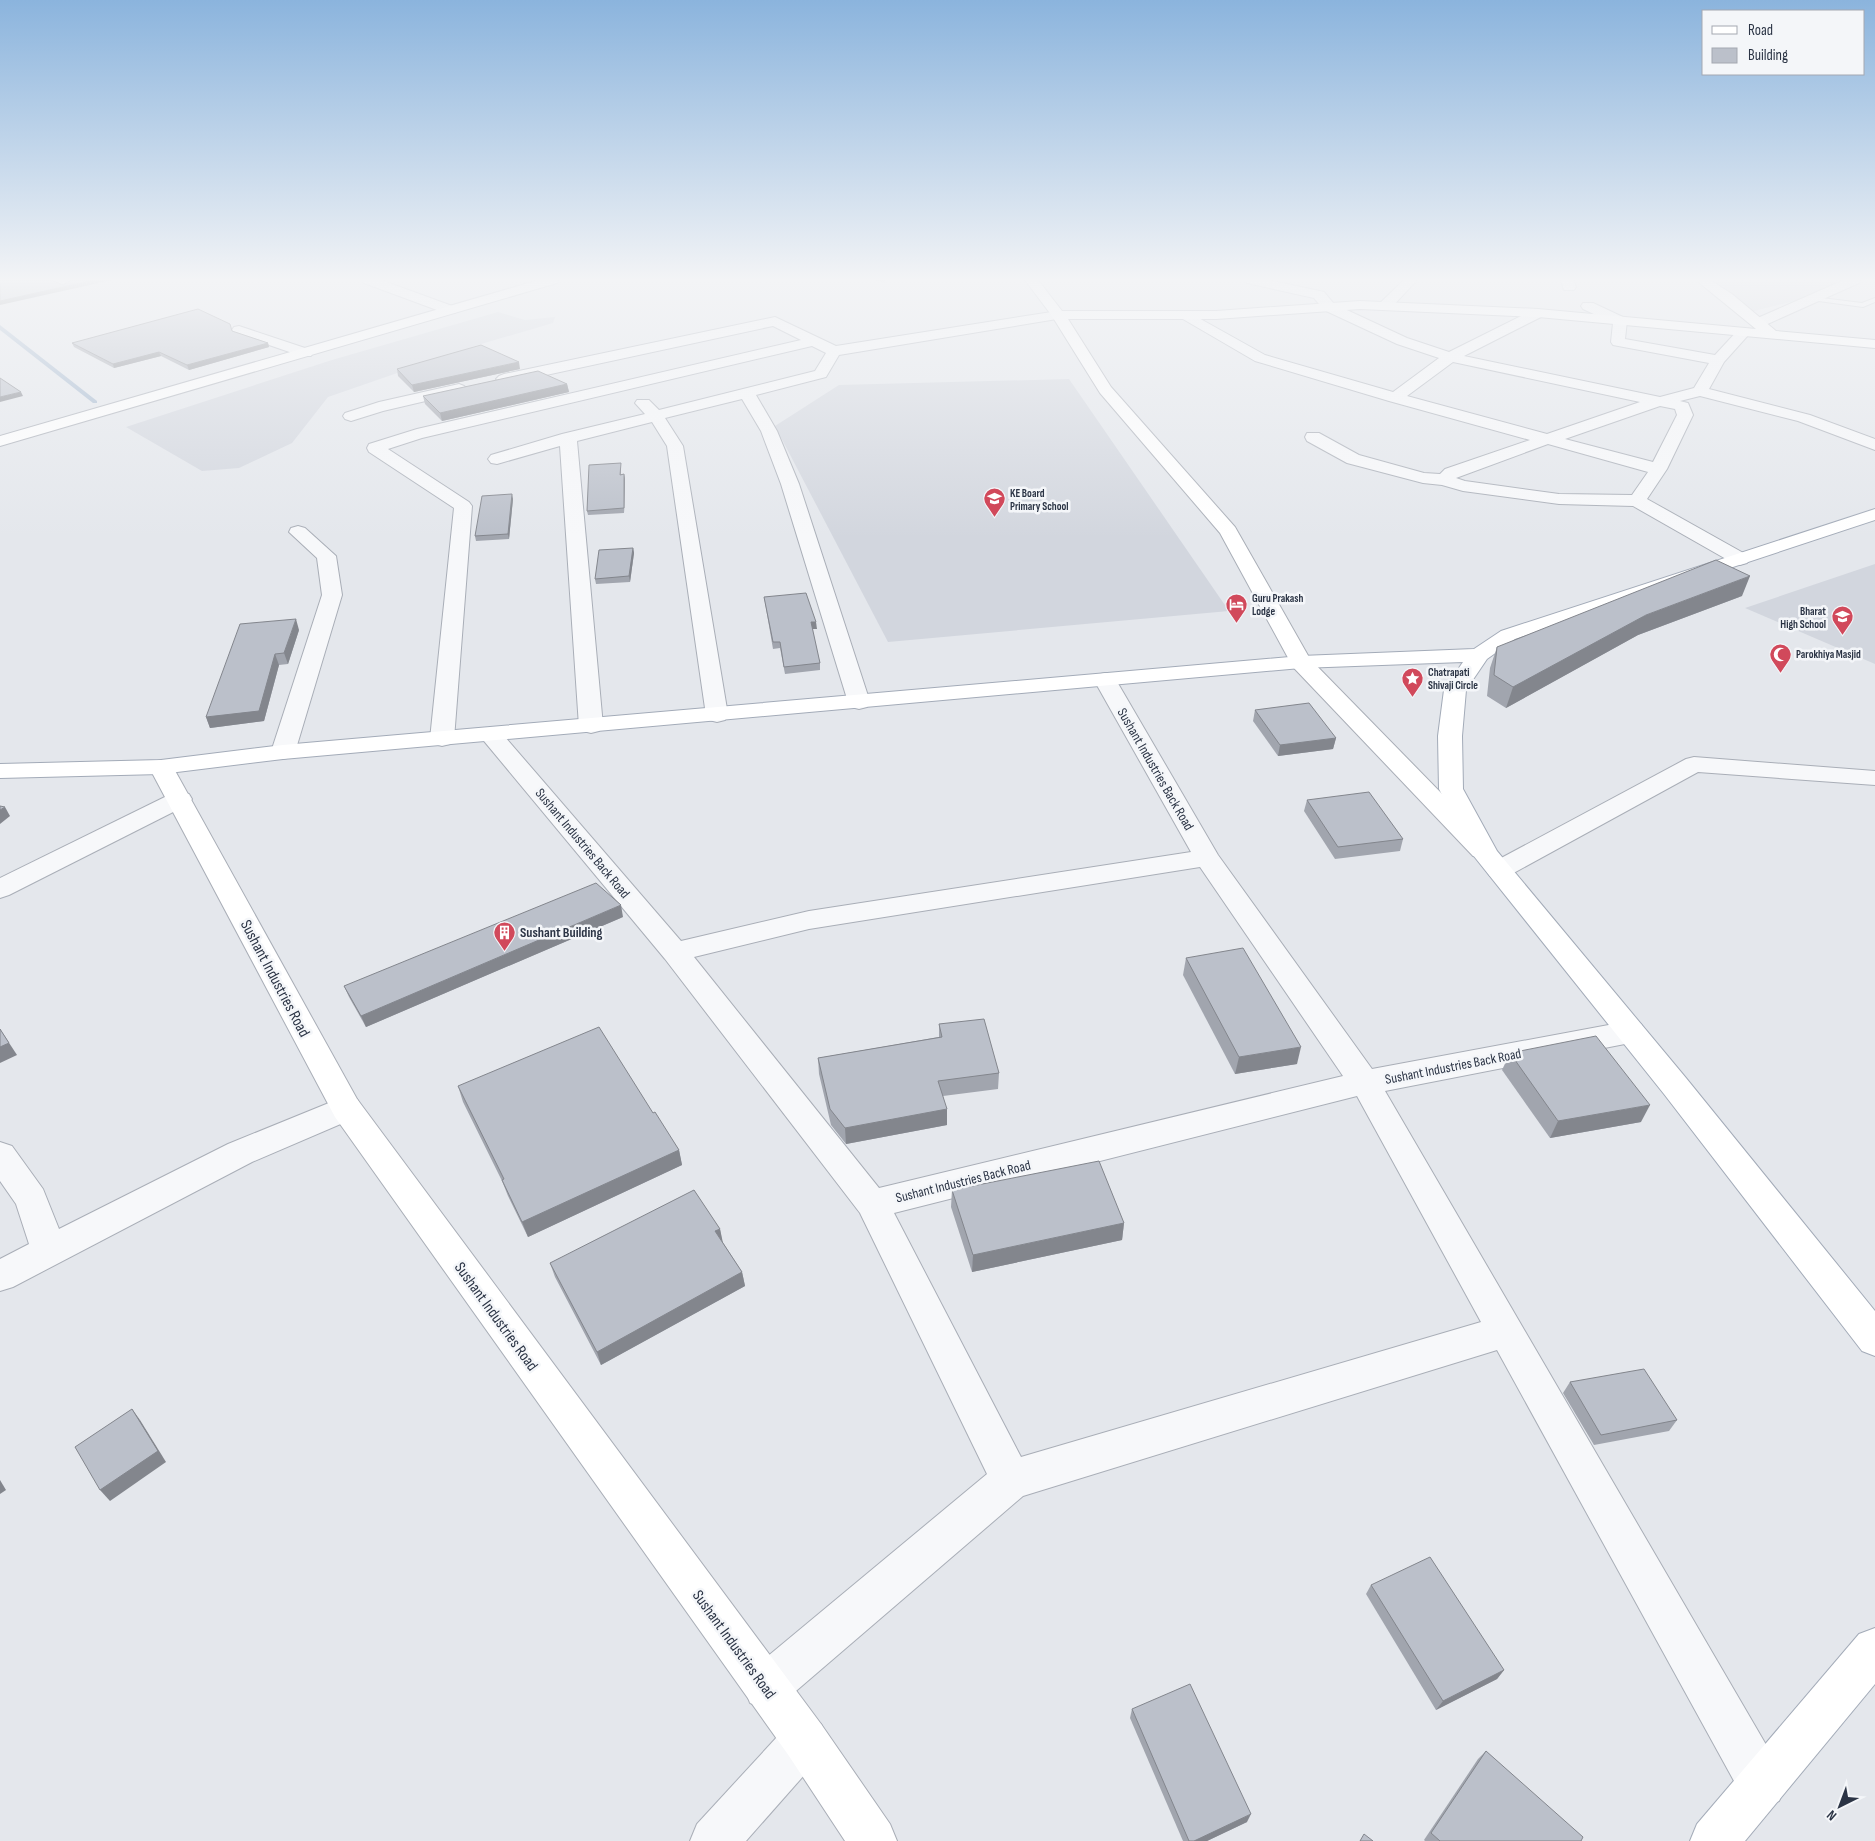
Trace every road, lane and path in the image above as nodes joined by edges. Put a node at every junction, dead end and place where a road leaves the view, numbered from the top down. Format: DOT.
graph roads {
  1 [pos="261,366"];
  2 [pos="564,366"];
  3 [pos="607,366"];
  4 [pos="707,366"];
  5 [pos="826,366"];
  6 [pos="1090,366"];
  7 [pos="1287,366"];
  8 [pos="1438,366"];
  9 [pos="1492,366"];
  10 [pos="1715,366"];
  11 [pos="494,382"];
  12 [pos="625,385"];
  13 [pos="474,386"];
  14 [pos="1700,391"];
  15 [pos="747,393"];
  16 [pos="1395,398"];
  17 [pos="1662,402"];
  18 [pos="351,416"];
  19 [pos="656,416"];
  20 [pos="1313,437"];
  21 [pos="568,438"];
  22 [pos="1549,440"];
  23 [pos="0,441"];
  24 [pos="1875,445"];
  25 [pos="497,459"];
  26 [pos="1658,469"];
  27 [pos="1444,480"];
  28 [pos="1637,501"];
  29 [pos="1875,514"];
  30 [pos="298,532"];
  31 [pos="1740,559"];
  32 [pos="1479,655"];
  33 [pos="1301,662"];
  34 [pos="1105,680"];
  35 [pos="859,702"];
  36 [pos="717,715"];
  37 [pos="591,726"];
  38 [pos="491,735"];
  39 [pos="442,739"];
  40 [pos="283,752"];
  41 [pos="161,766"];
  42 [pos="0,771"];
  43 [pos="1875,778"];
  44 [pos="180,800"];
  45 [pos="1207,858"];
  46 [pos="1493,862"];
  47 [pos="0,889"];
  48 [pos="675,952"];
  49 [pos="1630,1032"];
  50 [pos="1364,1083"];
  51 [pos="346,1108"];
  52 [pos="0,1155"];
  53 [pos="872,1204"];
  54 [pos="49,1251"];
  55 [pos="0,1276"];
  56 [pos="1505,1331"];
  57 [pos="1875,1339"];
  58 [pos="1012,1480"];
  59 [pos="1875,1650"];
  60 [pos="766,1687"];
  61 [pos="805,1740"];
  62 [pos="1762,1784"];
  63 [pos="714,1841"];
  64 [pos="873,1841"];
  65 [pos="1714,1841"];
  1 -- 23 [label="main road"];
  2 -- 11 [label="street"];
  3 -- 12 [label="street"];
  4 -- 12 [label="street"];
  5 -- 15 [label="street"];
  6 -- 33 [label="main road"];
  7 -- 16 [label="street"];
  8 -- 16 [label="street"];
  9 -- 17 [label="street"];
  10 -- 14 [label="street"];
  12 -- 19 [label="street"];
  12 -- 39 [label="street"];
  13 -- 18 [label="street"];
  14 -- 17 [label="street"];
  14 -- 24 [label="street"];
  15 -- 19 [label="street"];
  15 -- 35 [label="street"];
  16 -- 22 [label="street"];
  17 -- 22 [label="street"];
  17 -- 26 [label="street"];
  19 -- 21 [label="street"];
  19 -- 36 [label="street"];
  20 -- 27 [label="street"];
  21 -- 25 [label="street"];
  21 -- 37 [label="street"];
  22 -- 26 [label="street"];
  22 -- 27 [label="street"];
  26 -- 28 [label="street"];
  27 -- 28 [label="street"];
  28 -- 31 [label="street"];
  29 -- 31 [label="main road"];
  30 -- 40 [label="street"];
  31 -- 32 [label="main road"];
  32 -- 33 [label="main road"];
  32 -- 46 [label="main road"];
  33 -- 34 [label="main road"];
  33 -- 46 [label="main road"];
  34 -- 35 [label="main road"];
  34 -- 45 [label="street, Sushant Industries Back Road"];
  35 -- 36 [label="main road"];
  36 -- 37 [label="main road"];
  37 -- 38 [label="main road"];
  38 -- 39 [label="main road"];
  38 -- 48 [label="street, Sushant Industries Back Road"];
  39 -- 40 [label="main road"];
  40 -- 41 [label="main road"];
  41 -- 42 [label="main road"];
  41 -- 44 [label="main road, Sushant Industries Road"];
  43 -- 46 [label="street"];
  44 -- 47 [label="street"];
  44 -- 51 [label="main road, Sushant Industries Road"];
  45 -- 48 [label="street"];
  45 -- 50 [label="street, Sushant Industries Back Road"];
  46 -- 49 [label="main road"];
  48 -- 53 [label="street, Sushant Industries Back Road"];
  49 -- 50 [label="street, Sushant Industries Back Road"];
  49 -- 57 [label="main road"];
  50 -- 53 [label="street, Sushant Industries Back Road"];
  50 -- 56 [label="street"];
  51 -- 54 [label="street"];
  51 -- 60 [label="main road, Sushant Industries Road"];
  52 -- 54 [label="street"];
  53 -- 58 [label="street"];
  54 -- 55 [label="street"];
  56 -- 58 [label="street"];
  56 -- 62 [label="street"];
  58 -- 60 [label="street"];
  59 -- 62 [label="main road"];
  60 -- 61 [label="main road, Sushant Industries Road"];
  61 -- 63 [label="street"];
  61 -- 64 [label="main road, Sushant Industries Road"];
  62 -- 65 [label="main road"];
}
